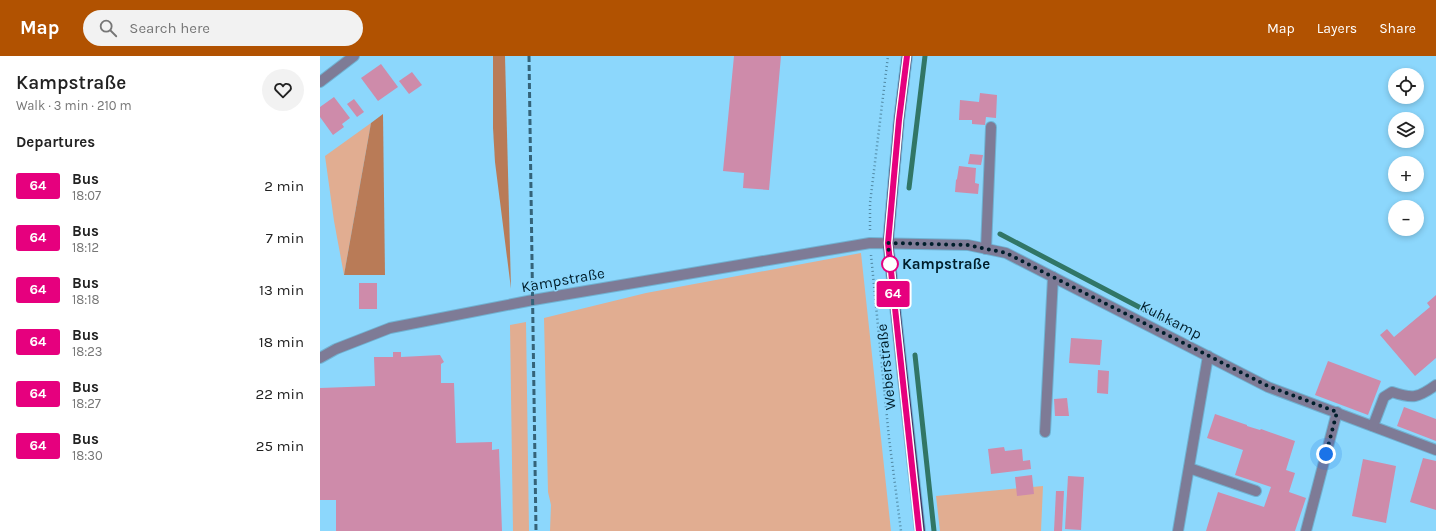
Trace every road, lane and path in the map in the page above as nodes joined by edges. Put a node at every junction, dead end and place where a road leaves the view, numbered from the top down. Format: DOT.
graph roads {
  1 [pos="354,56"];
  2 [pos="907,56"];
  3 [pos="320,82"];
  4 [pos="991,127"];
  5 [pos="888,243"];
  6 [pos="986,249"];
  7 [pos="1053,277"];
  8 [pos="1208,356"];
  9 [pos="320,358"];
  10 [pos="1436,385"];
  11 [pos="1337,412"];
  12 [pos="1373,426"];
  13 [pos="1046,432"];
  14 [pos="1436,450"];
  15 [pos="1189,468"];
  16 [pos="1256,491"];
  17 [pos="920,531"];
  18 [pos="1178,531"];
  19 [pos="1306,531"];
  1 -- 3 [label="street"];
  2 -- 5 [label="main road, Weberstraße"];
  4 -- 6 [label="street"];
  5 -- 6 [label="street, Kuhkamp"];
  5 -- 9 [label="street, Kampstraße"];
  5 -- 17 [label="main road, Weberstraße"];
  6 -- 7 [label="street, Kuhkamp"];
  7 -- 8 [label="street, Kuhkamp"];
  7 -- 13 [label="street"];
  8 -- 11 [label="street, Kuhkamp"];
  8 -- 15 [label="street"];
  10 -- 12 [label="street"];
  11 -- 12 [label="street, Kuhkamp"];
  11 -- 19 [label="street"];
  12 -- 14 [label="street, Kuhkamp"];
  15 -- 16 [label="street"];
  15 -- 18 [label="street"];
}
